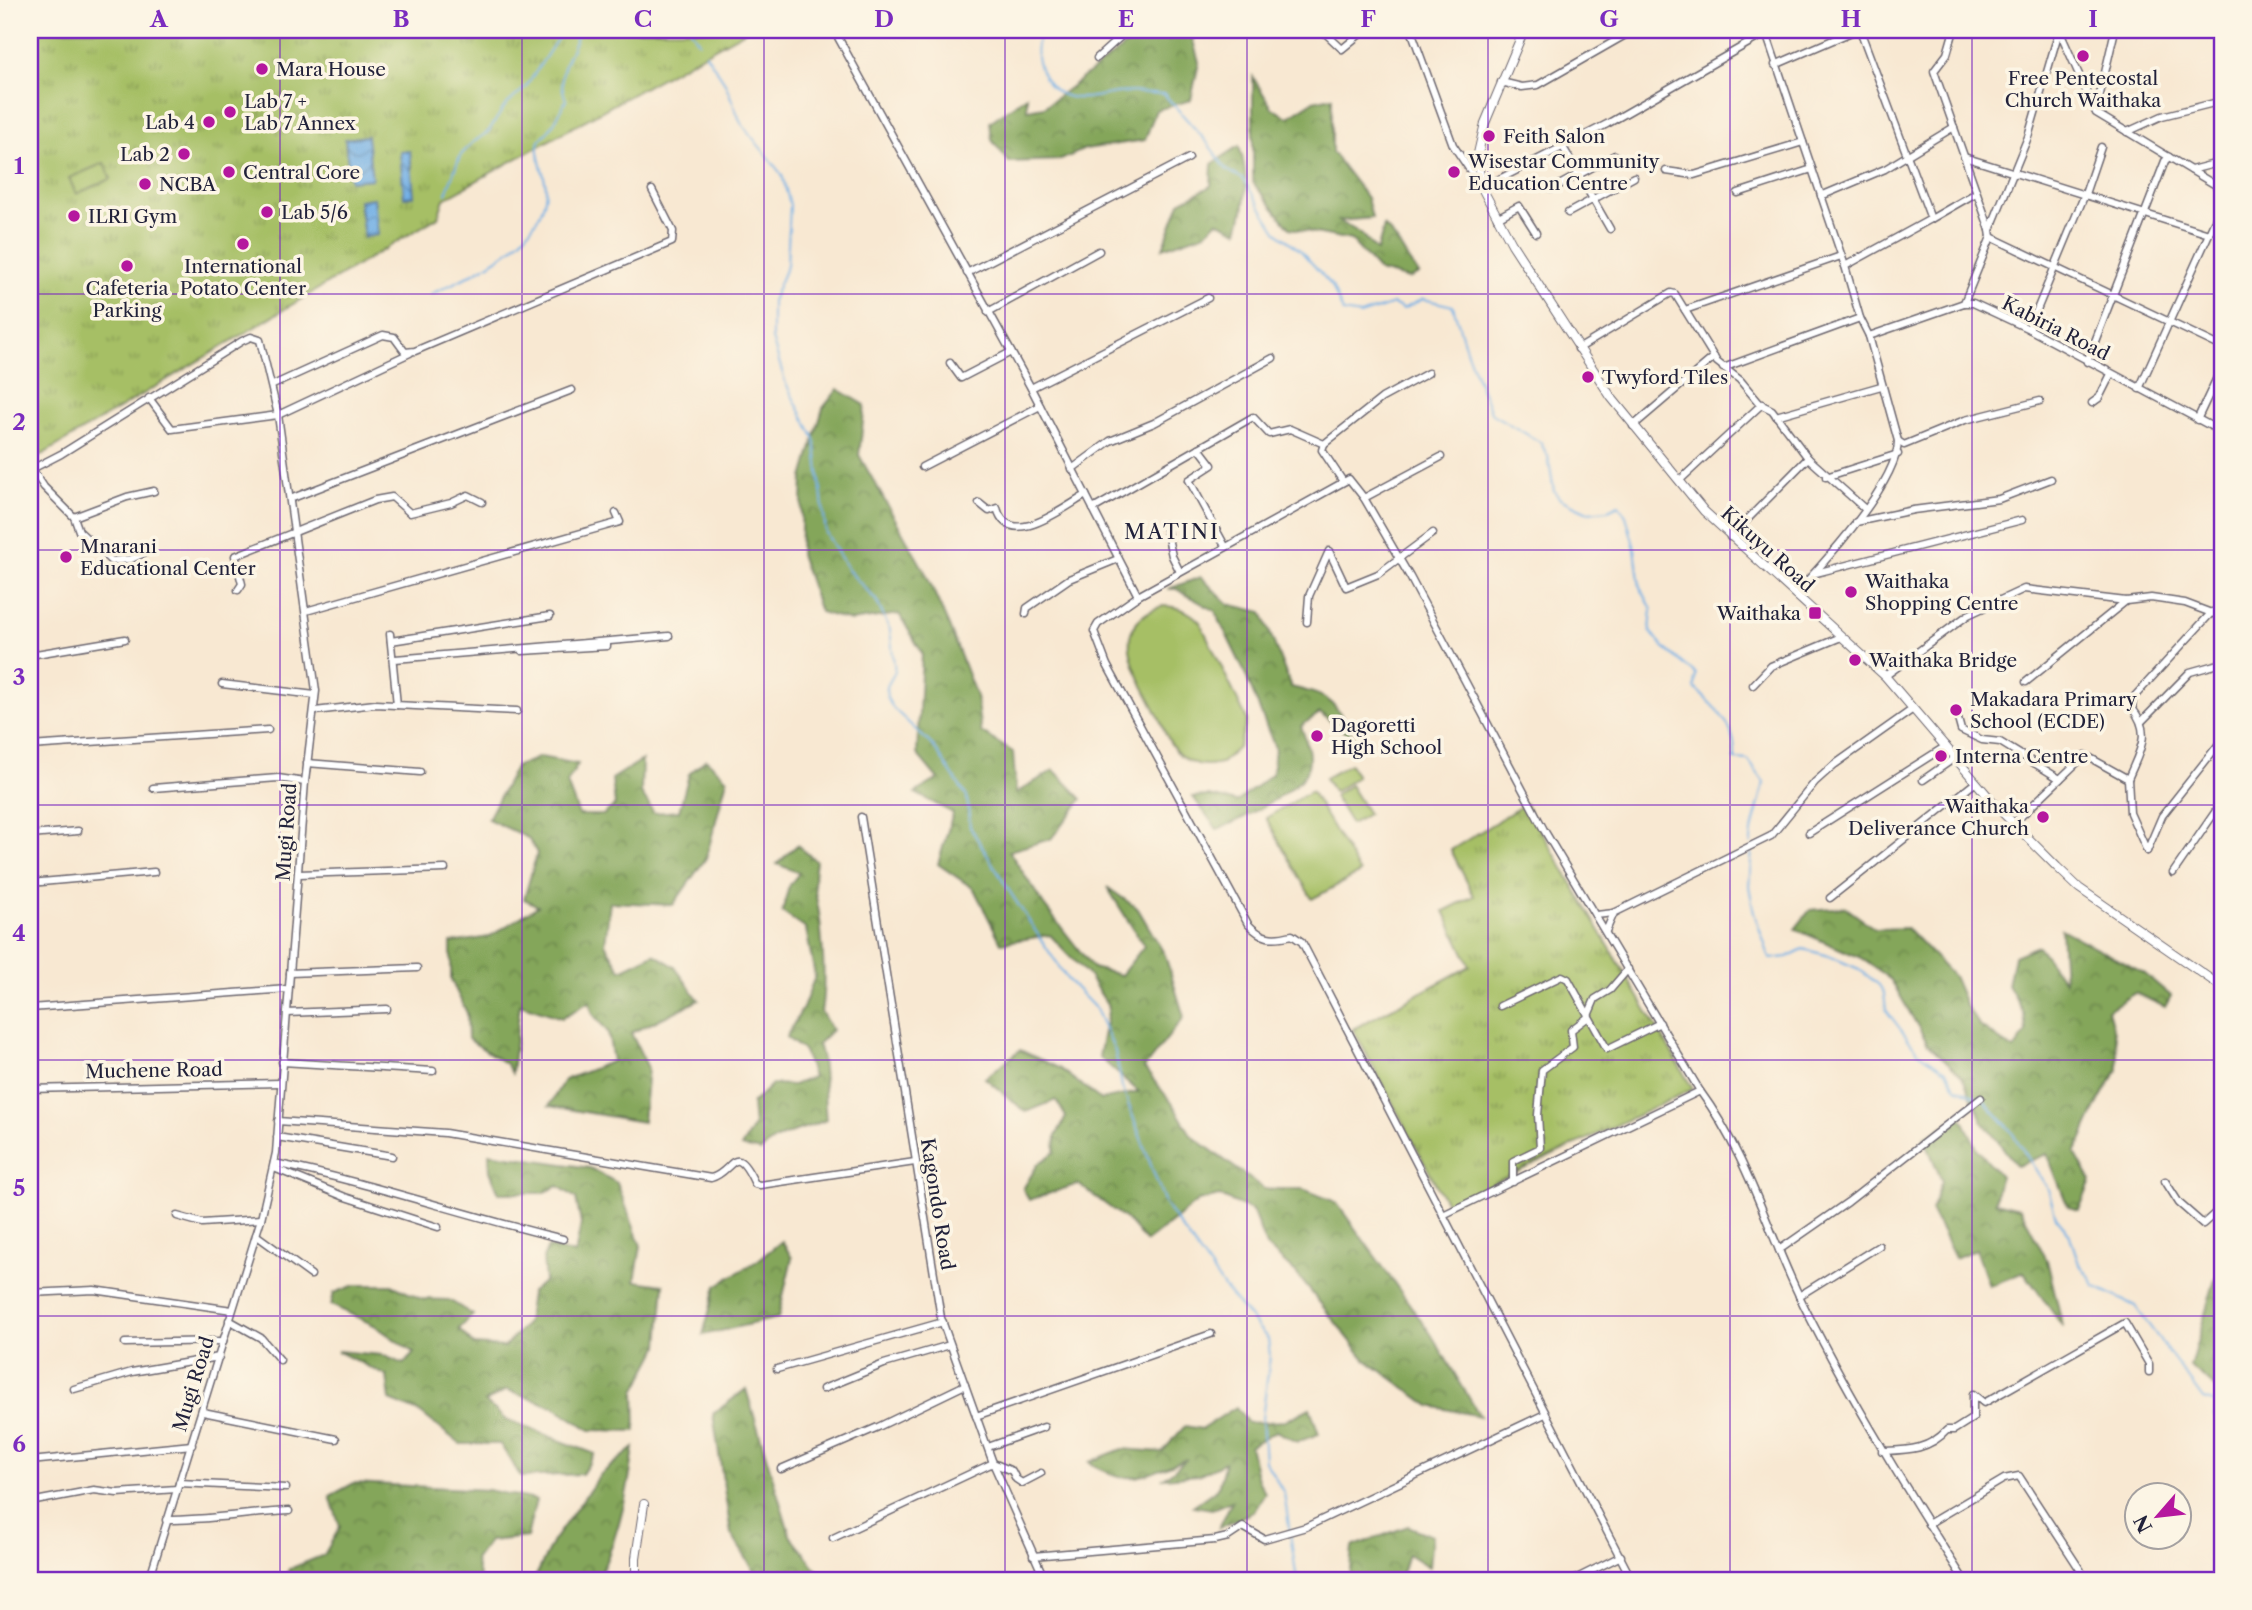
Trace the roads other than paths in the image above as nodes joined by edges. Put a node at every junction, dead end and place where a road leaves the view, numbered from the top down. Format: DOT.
graph roads {
  1 [pos="834,30"];
  2 [pos="1128,30"];
  3 [pos="1322,30"];
  4 [pos="1365,30"];
  5 [pos="1411,30"];
  6 [pos="1524,30"];
  7 [pos="1634,30"];
  8 [pos="1858,30"];
  9 [pos="1954,30"];
  10 [pos="2059,30"];
  11 [pos="2115,30"];
  12 [pos="1765,31"];
  13 [pos="1097,58"];
  14 [pos="1775,65"];
  15 [pos="1501,82"];
  16 [pos="2222,101"];
  17 [pos="2096,113"];
  18 [pos="1954,127"];
  19 [pos="2127,132"];
  20 [pos="1803,142"];
  21 [pos="1563,147"];
  22 [pos="2101,147"];
  23 [pos="1907,154"];
  24 [pos="1615,155"];
  25 [pos="1964,157"];
  26 [pos="1189,158"];
  27 [pos="2169,158"];
  28 [pos="2222,162"];
  29 [pos="1812,169"];
  30 [pos="2191,170"];
  31 [pos="1667,171"];
  32 [pos="2014,172"];
  33 [pos="1578,175"];
  34 [pos="1634,177"];
  35 [pos="1482,188"];
  36 [pos="1552,189"];
  37 [pos="2222,189"];
  38 [pos="652,190"];
  39 [pos="1738,193"];
  40 [pos="1976,193"];
  41 [pos="2085,194"];
  42 [pos="1821,196"];
  43 [pos="1592,199"];
  44 [pos="2222,205"];
  45 [pos="1568,213"];
  46 [pos="2146,215"];
  47 [pos="1497,218"];
  48 [pos="1931,219"];
  49 [pos="1610,229"];
  50 [pos="1536,233"];
  51 [pos="1990,234"];
  52 [pos="2210,234"];
  53 [pos="1099,251"];
  54 [pos="1841,256"];
  55 [pos="1845,266"];
  56 [pos="2055,266"];
  57 [pos="967,273"];
  58 [pos="2115,293"];
  59 [pos="1208,298"];
  60 [pos="1964,303"];
  61 [pos="1685,310"];
  62 [pos="988,312"];
  63 [pos="1860,318"];
  64 [pos="2168,323"];
  65 [pos="2029,329"];
  66 [pos="1869,337"];
  67 [pos="2222,347"];
  68 [pos="1578,349"];
  69 [pos="1011,352"];
  70 [pos="410,353"];
  71 [pos="1714,357"];
  72 [pos="1273,358"];
  73 [pos="2087,362"];
  74 [pos="950,363"];
  75 [pos="2222,367"];
  76 [pos="1723,368"];
  77 [pos="1427,373"];
  78 [pos="2111,374"];
  79 [pos="273,385"];
  80 [pos="1881,386"];
  81 [pos="1031,388"];
  82 [pos="2139,389"];
  83 [pos="572,390"];
  84 [pos="149,398"];
  85 [pos="2040,401"];
  86 [pos="1762,403"];
  87 [pos="2092,403"];
  88 [pos="1040,406"];
  89 [pos="278,415"];
  90 [pos="1775,415"];
  91 [pos="2197,420"];
  92 [pos="1633,426"];
  93 [pos="2222,432"];
  94 [pos="1898,441"];
  95 [pos="1324,444"];
  96 [pos="1199,448"];
  97 [pos="1898,454"];
  98 [pos="1441,457"];
  99 [pos="1808,458"];
  100 [pos="922,467"];
  101 [pos="1072,469"];
  102 [pos="31,470"];
  103 [pos="1826,477"];
  104 [pos="2051,479"];
  105 [pos="1342,480"];
  106 [pos="1679,481"];
  107 [pos="154,491"];
  108 [pos="1086,495"];
  109 [pos="1364,498"];
  110 [pos="290,499"];
  111 [pos="482,502"];
  112 [pos="979,503"];
  113 [pos="1093,509"];
  114 [pos="1865,509"];
  115 [pos="616,513"];
  116 [pos="74,517"];
  117 [pos="2022,520"];
  118 [pos="1856,522"];
  119 [pos="1165,524"];
  120 [pos="295,531"];
  121 [pos="1433,533"];
  122 [pos="1730,537"];
  123 [pos="1225,546"];
  124 [pos="147,552"];
  125 [pos="1400,558"];
  126 [pos="1118,559"];
  127 [pos="1180,572"];
  128 [pos="1816,573"];
  129 [pos="238,590"];
  130 [pos="1795,594"];
  131 [pos="1138,596"];
  132 [pos="2126,601"];
  133 [pos="306,611"];
  134 [pos="2211,612"];
  135 [pos="1026,614"];
  136 [pos="551,616"];
  137 [pos="2222,617"];
  138 [pos="1307,622"];
  139 [pos="669,636"];
  140 [pos="1842,637"];
  141 [pos="125,639"];
  142 [pos="607,646"];
  143 [pos="487,651"];
  144 [pos="30,656"];
  145 [pos="395,659"];
  146 [pos="2222,663"];
  147 [pos="1885,676"];
  148 [pos="2026,682"];
  149 [pos="222,684"];
  150 [pos="1753,685"];
  151 [pos="315,695"];
  152 [pos="397,705"];
  153 [pos="1913,709"];
  154 [pos="315,711"];
  155 [pos="517,711"];
  156 [pos="1958,719"];
  157 [pos="2142,721"];
  158 [pos="268,730"];
  159 [pos="2222,740"];
  160 [pos="30,746"];
  161 [pos="1946,746"];
  162 [pos="1956,757"];
  163 [pos="307,763"];
  164 [pos="420,772"];
  165 [pos="2060,779"];
  166 [pos="2128,779"];
  167 [pos="1923,780"];
  168 [pos="305,782"];
  169 [pos="1976,782"];
  170 [pos="153,788"];
  171 [pos="2222,803"];
  172 [pos="861,817"];
  173 [pos="2013,824"];
  174 [pos="78,831"];
  175 [pos="1809,833"];
  176 [pos="30,835"];
  177 [pos="445,869"];
  178 [pos="154,872"];
  179 [pos="2173,873"];
  180 [pos="299,874"];
  181 [pos="30,883"];
  182 [pos="1830,898"];
  183 [pos="1614,913"];
  184 [pos="1596,915"];
  185 [pos="1606,931"];
  186 [pos="417,968"];
  187 [pos="1628,969"];
  188 [pos="290,973"];
  189 [pos="2222,987"];
  190 [pos="288,989"];
  191 [pos="1500,1006"];
  192 [pos="30,1008"];
  193 [pos="387,1009"];
  194 [pos="287,1013"];
  195 [pos="1587,1018"];
  196 [pos="1660,1023"];
  197 [pos="282,1062"];
  198 [pos="433,1071"];
  199 [pos="280,1083"];
  200 [pos="30,1089"];
  201 [pos="1700,1091"];
  202 [pos="1981,1098"];
  203 [pos="278,1121"];
  204 [pos="277,1137"];
  205 [pos="392,1156"];
  206 [pos="915,1162"];
  207 [pos="274,1166"];
  208 [pos="2165,1181"];
  209 [pos="1513,1182"];
  210 [pos="2222,1207"];
  211 [pos="1443,1215"];
  212 [pos="177,1216"];
  213 [pos="261,1219"];
  214 [pos="438,1227"];
  215 [pos="256,1235"];
  216 [pos="563,1239"];
  217 [pos="1879,1247"];
  218 [pos="1779,1250"];
  219 [pos="311,1275"];
  220 [pos="30,1293"];
  221 [pos="1799,1296"];
  222 [pos="232,1310"];
  223 [pos="229,1320"];
  224 [pos="943,1322"];
  225 [pos="1211,1334"];
  226 [pos="223,1341"];
  227 [pos="125,1343"];
  228 [pos="950,1345"];
  229 [pos="219,1357"];
  230 [pos="280,1360"];
  231 [pos="777,1369"];
  232 [pos="2149,1372"];
  233 [pos="965,1385"];
  234 [pos="74,1389"];
  235 [pos="823,1389"];
  236 [pos="203,1412"];
  237 [pos="1545,1414"];
  238 [pos="976,1416"];
  239 [pos="1044,1427"];
  240 [pos="336,1439"];
  241 [pos="192,1445"];
  242 [pos="988,1447"];
  243 [pos="1882,1451"];
  244 [pos="30,1461"];
  245 [pos="993,1463"];
  246 [pos="781,1469"];
  247 [pos="1041,1473"];
  248 [pos="178,1486"];
  249 [pos="286,1488"];
  250 [pos="30,1502"];
  251 [pos="644,1504"];
  252 [pos="289,1511"];
  253 [pos="166,1520"];
  254 [pos="1928,1524"];
  255 [pos="833,1538"];
  256 [pos="1033,1556"];
  257 [pos="1621,1556"];
  258 [pos="2081,1571"];
  259 [pos="149,1580"];
  260 [pos="636,1580"];
  261 [pos="1045,1580"];
  262 [pos="1573,1580"];
  263 [pos="1632,1580"];
  264 [pos="1964,1580"];
  1 -- 57 [label="street"];
  2 -- 13 [label="street"];
  3 -- 4 [label="street"];
  5 -- 35 [label="street"];
  6 -- 15 [label="main road, Kikuyu Road"];
  7 -- 15 [label="street"];
  8 -- 14 [label="street"];
  8 -- 23 [label="street"];
  9 -- 18 [label="street"];
  10 -- 17 [label="street"];
  10 -- 32 [label="street"];
  11 -- 17 [label="street"];
  12 -- 14 [label="street"];
  12 -- 21 [label="street"];
  14 -- 20 [label="street"];
  15 -- 35 [label="main road, Kikuyu Road"];
  16 -- 19 [label="street"];
  17 -- 19 [label="street"];
  18 -- 23 [label="street"];
  18 -- 25 [label="street"];
  19 -- 27 [label="street"];
  20 -- 29 [label="street"];
  20 -- 31 [label="street"];
  21 -- 33 [label="street"];
  21 -- 35 [label="street"];
  22 -- 41 [label="street"];
  23 -- 42 [label="street"];
  23 -- 48 [label="street"];
  24 -- 33 [label="street"];
  25 -- 32 [label="street"];
  25 -- 40 [label="street"];
  26 -- 57 [label="street"];
  27 -- 30 [label="street"];
  27 -- 46 [label="street"];
  28 -- 30 [label="street"];
  29 -- 39 [label="street"];
  29 -- 42 [label="street"];
  30 -- 37 [label="street"];
  32 -- 41 [label="street"];
  32 -- 51 [label="street"];
  33 -- 36 [label="street"];
  33 -- 43 [label="street"];
  34 -- 43 [label="street"];
  35 -- 47 [label="main road, Kikuyu Road"];
  38 -- 70 [label="street"];
  40 -- 48 [label="street"];
  40 -- 51 [label="street"];
  41 -- 46 [label="street"];
  41 -- 56 [label="street"];
  42 -- 54 [label="street"];
  43 -- 45 [label="street"];
  43 -- 49 [label="street"];
  44 -- 52 [label="street"];
  46 -- 52 [label="street"];
  46 -- 58 [label="street"];
  47 -- 50 [label="street"];
  47 -- 68 [label="main road, Kikuyu Road"];
  48 -- 55 [label="street"];
  51 -- 56 [label="street"];
  51 -- 60 [label="street"];
  52 -- 64 [label="street"];
  53 -- 62 [label="street"];
  54 -- 55 [label="street"];
  54 -- 61 [label="street"];
  55 -- 63 [label="street"];
  56 -- 58 [label="street"];
  56 -- 65 [label="street"];
  57 -- 62 [label="street"];
  58 -- 64 [label="street"];
  58 -- 73 [label="street"];
  59 -- 81 [label="street"];
  60 -- 65 [label="street, Kabiria Road"];
  60 -- 66 [label="street"];
  61 -- 68 [label="street"];
  61 -- 71 [label="street"];
  62 -- 69 [label="street"];
  63 -- 66 [label="street"];
  63 -- 76 [label="street"];
  64 -- 67 [label="street"];
  64 -- 82 [label="street"];
  65 -- 73 [label="street, Kabiria Road"];
  66 -- 80 [label="street"];
  68 -- 92 [label="main road, Kikuyu Road"];
  69 -- 74 [label="street"];
  69 -- 81 [label="street"];
  70 -- 79 [label="street"];
  70 -- 89 [label="street"];
  71 -- 76 [label="street"];
  71 -- 92 [label="street"];
  72 -- 101 [label="street"];
  73 -- 78 [label="street, Kabiria Road"];
  75 -- 91 [label="street"];
  76 -- 86 [label="street"];
  77 -- 95 [label="street"];
  78 -- 82 [label="street, Kabiria Road"];
  78 -- 87 [label="street"];
  79 -- 84 [label="street, Mugi Road"];
  79 -- 89 [label="street, Mugi Road"];
  80 -- 90 [label="street"];
  80 -- 94 [label="street"];
  81 -- 88 [label="street"];
  82 -- 91 [label="street, Kabiria Road"];
  83 -- 110 [label="street"];
  84 -- 89 [label="street"];
  84 -- 102 [label="street, Mugi Road"];
  85 -- 94 [label="street"];
  86 -- 90 [label="street"];
  86 -- 106 [label="street"];
  88 -- 100 [label="street"];
  88 -- 101 [label="street"];
  89 -- 110 [label="street, Mugi Road"];
  90 -- 99 [label="street"];
  91 -- 93 [label="street, Kabiria Road"];
  92 -- 106 [label="main road, Kikuyu Road"];
  94 -- 97 [label="street"];
  95 -- 96 [label="street"];
  95 -- 105 [label="street"];
  96 -- 113 [label="street"];
  96 -- 123 [label="street"];
  97 -- 103 [label="street"];
  97 -- 114 [label="street"];
  98 -- 109 [label="street"];
  99 -- 103 [label="street"];
  99 -- 122 [label="street"];
  101 -- 108 [label="street"];
  102 -- 116 [label="street"];
  103 -- 114 [label="street"];
  104 -- 118 [label="street"];
  105 -- 109 [label="street"];
  105 -- 123 [label="street"];
  106 -- 122 [label="main road, Kikuyu Road"];
  107 -- 116 [label="street"];
  108 -- 112 [label="street"];
  108 -- 113 [label="street"];
  109 -- 125 [label="street"];
  110 -- 120 [label="street, Mugi Road"];
  111 -- 120 [label="street"];
  113 -- 126 [label="street"];
  114 -- 118 [label="street"];
  115 -- 133 [label="street"];
  116 -- 124 [label="street"];
  117 -- 128 [label="street"];
  118 -- 128 [label="street"];
  119 -- 127 [label="street"];
  120 -- 129 [label="street"];
  120 -- 133 [label="street, Mugi Road"];
  121 -- 125 [label="street"];
  122 -- 130 [label="main road, Kikuyu Road"];
  123 -- 127 [label="street"];
  125 -- 138 [label="street"];
  125 -- 184 [label="street"];
  126 -- 131 [label="street"];
  126 -- 135 [label="street"];
  127 -- 131 [label="street"];
  128 -- 130 [label="street"];
  130 -- 140 [label="main road, Kikuyu Road"];
  131 -- 211 [label="street"];
  132 -- 134 [label="street"];
  132 -- 147 [label="street"];
  132 -- 148 [label="street"];
  133 -- 151 [label="street, Mugi Road"];
  134 -- 137 [label="street"];
  134 -- 157 [label="street"];
  136 -- 145 [label="street"];
  139 -- 143 [label="street"];
  140 -- 147 [label="main road, Kikuyu Road"];
  140 -- 150 [label="street"];
  141 -- 144 [label="street"];
  142 -- 143 [label="street"];
  143 -- 145 [label="street"];
  145 -- 152 [label="street"];
  146 -- 157 [label="street"];
  147 -- 153 [label="main road, Kikuyu Road"];
  149 -- 151 [label="street"];
  151 -- 154 [label="street, Mugi Road"];
  152 -- 154 [label="street"];
  152 -- 155 [label="street"];
  153 -- 161 [label="main road, Kikuyu Road"];
  153 -- 183 [label="street"];
  154 -- 163 [label="street, Mugi Road"];
  156 -- 165 [label="street"];
  157 -- 166 [label="street"];
  158 -- 160 [label="street"];
  159 -- 166 [label="street"];
  161 -- 162 [label="main road, Kikuyu Road"];
  161 -- 175 [label="street"];
  162 -- 167 [label="street"];
  162 -- 169 [label="main road, Kikuyu Road"];
  163 -- 164 [label="street"];
  163 -- 168 [label="street, Mugi Road"];
  165 -- 166 [label="street"];
  165 -- 173 [label="street"];
  168 -- 170 [label="street"];
  168 -- 180 [label="street, Mugi Road"];
  169 -- 173 [label="main road, Kikuyu Road"];
  169 -- 182 [label="street"];
  171 -- 179 [label="street"];
  172 -- 206 [label="street, Kagondo Road"];
  173 -- 189 [label="main road, Kikuyu Road"];
  174 -- 176 [label="street"];
  177 -- 180 [label="street"];
  178 -- 181 [label="street"];
  180 -- 188 [label="street, Mugi Road"];
  183 -- 184 [label="street"];
  183 -- 185 [label="street"];
  184 -- 185 [label="street"];
  185 -- 187 [label="street"];
  186 -- 188 [label="street"];
  187 -- 195 [label="street"];
  187 -- 196 [label="street"];
  188 -- 190 [label="street, Mugi Road"];
  190 -- 192 [label="street"];
  190 -- 194 [label="street, Mugi Road"];
  191 -- 195 [label="street"];
  193 -- 194 [label="street"];
  194 -- 197 [label="street, Mugi Road"];
  195 -- 196 [label="street"];
  195 -- 209 [label="street"];
  196 -- 201 [label="street"];
  197 -- 198 [label="street"];
  197 -- 199 [label="street, Mugi Road"];
  199 -- 200 [label="street, Muchene Road"];
  199 -- 203 [label="street, Mugi Road"];
  201 -- 209 [label="street"];
  201 -- 218 [label="street"];
  202 -- 218 [label="street"];
  203 -- 204 [label="street, Mugi Road"];
  203 -- 206 [label="street"];
  204 -- 205 [label="street"];
  204 -- 207 [label="street, Mugi Road"];
  206 -- 224 [label="street, Kagondo Road"];
  207 -- 213 [label="street, Mugi Road"];
  207 -- 214 [label="street"];
  207 -- 216 [label="street"];
  208 -- 210 [label="street"];
  209 -- 211 [label="street"];
  211 -- 237 [label="street"];
  212 -- 213 [label="street"];
  213 -- 215 [label="street, Mugi Road"];
  215 -- 219 [label="street"];
  215 -- 222 [label="street, Mugi Road"];
  217 -- 221 [label="street"];
  218 -- 221 [label="street"];
  220 -- 222 [label="street"];
  221 -- 243 [label="street"];
  222 -- 223 [label="street, Mugi Road"];
  223 -- 226 [label="street, Mugi Road"];
  223 -- 230 [label="street"];
  224 -- 228 [label="street, Kagondo Road"];
  224 -- 231 [label="street"];
  225 -- 238 [label="street"];
  226 -- 227 [label="street"];
  226 -- 229 [label="street, Mugi Road"];
  228 -- 233 [label="street, Kagondo Road"];
  228 -- 235 [label="street"];
  229 -- 234 [label="street"];
  229 -- 236 [label="street, Mugi Road"];
  232 -- 243 [label="street"];
  233 -- 238 [label="street, Kagondo Road"];
  233 -- 246 [label="street"];
  236 -- 240 [label="street"];
  236 -- 241 [label="street, Mugi Road"];
  237 -- 256 [label="street"];
  237 -- 257 [label="street"];
  238 -- 242 [label="street, Kagondo Road"];
  239 -- 242 [label="street"];
  241 -- 244 [label="street"];
  241 -- 248 [label="street, Mugi Road"];
  242 -- 245 [label="street, Kagondo Road"];
  243 -- 254 [label="street"];
  245 -- 247 [label="street"];
  245 -- 255 [label="street"];
  245 -- 256 [label="street, Kagondo Road"];
  248 -- 249 [label="street"];
  248 -- 250 [label="street"];
  248 -- 253 [label="street, Mugi Road"];
  251 -- 260 [label="main road"];
  252 -- 253 [label="street"];
  253 -- 259 [label="street, Mugi Road"];
  254 -- 258 [label="street"];
  254 -- 264 [label="street"];
  256 -- 261 [label="street, Kagondo Road"];
  257 -- 262 [label="street"];
  257 -- 263 [label="street"];
}
